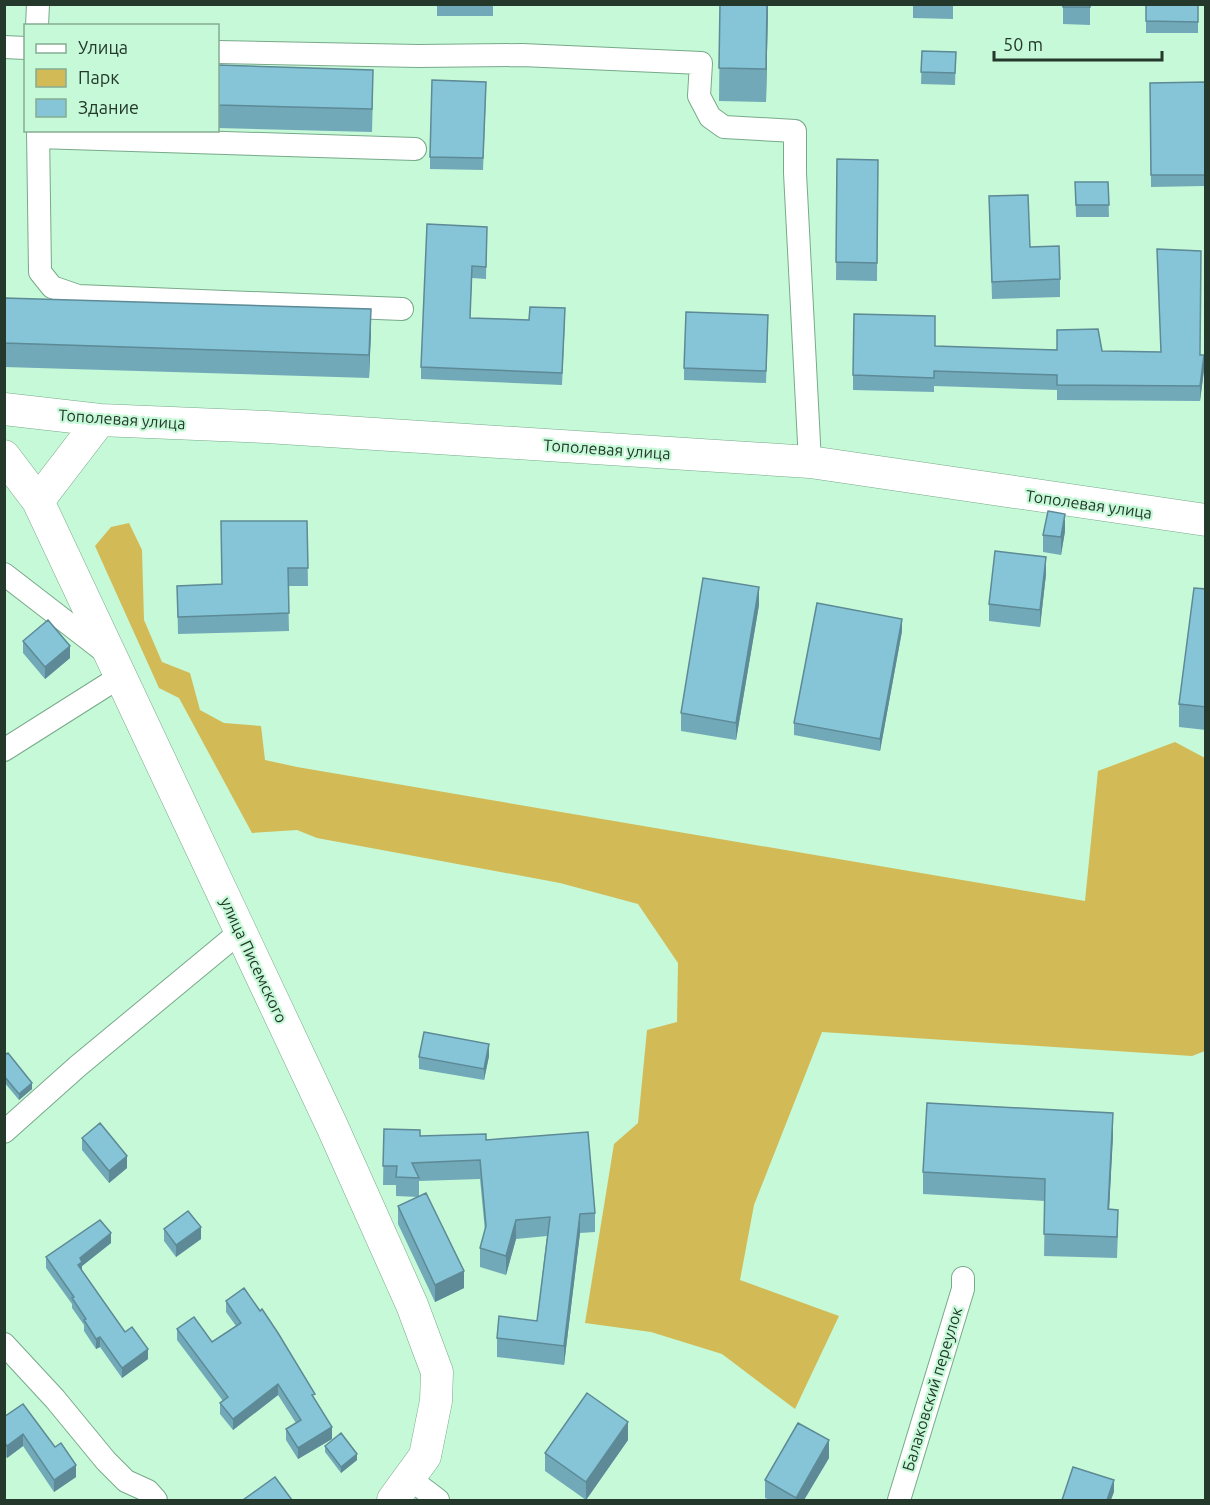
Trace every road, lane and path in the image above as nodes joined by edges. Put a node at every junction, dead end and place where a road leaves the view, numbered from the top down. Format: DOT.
graph roads {
  1 [pos="38,4"];
  2 [pos="37,24"];
  3 [pos="4,47"];
  4 [pos="24,48"];
  5 [pos="219,52"];
  6 [pos="38,134"];
  7 [pos="415,149"];
  8 [pos="402,309"];
  9 [pos="4,410"];
  10 [pos="100,420"];
  11 [pos="4,456"];
  12 [pos="810,462"];
  13 [pos="38,501"];
  14 [pos="1206,520"];
  15 [pos="4,574"];
  16 [pos="116,667"];
  17 [pos="4,750"];
  18 [pos="241,931"];
  19 [pos="4,1132"];
  20 [pos="963,1278"];
  21 [pos="4,1344"];
  22 [pos="401,1489"];
  23 [pos="156,1500"];
  24 [pos="438,1500"];
  25 [pos="899,1500"];
  1 -- 2 [label="street"];
  3 -- 4 [label="street"];
  5 -- 12 [label="street"];
  6 -- 7 [label="street"];
  6 -- 8 [label="street"];
  9 -- 10 [label="main road, Тополевая улица"];
  10 -- 12 [label="main road, Тополевая улица"];
  10 -- 13 [label="main road"];
  11 -- 13 [label="main road, улица Писемского"];
  12 -- 14 [label="main road, Тополевая улица"];
  13 -- 16 [label="main road, улица Писемского"];
  15 -- 16 [label="street"];
  16 -- 17 [label="street"];
  16 -- 18 [label="main road, улица Писемского"];
  18 -- 19 [label="street"];
  18 -- 22 [label="main road, улица Писемского"];
  20 -- 25 [label="street, Балаковский переулок"];
  21 -- 23 [label="street"];
  22 -- 24 [label="street"];
}
